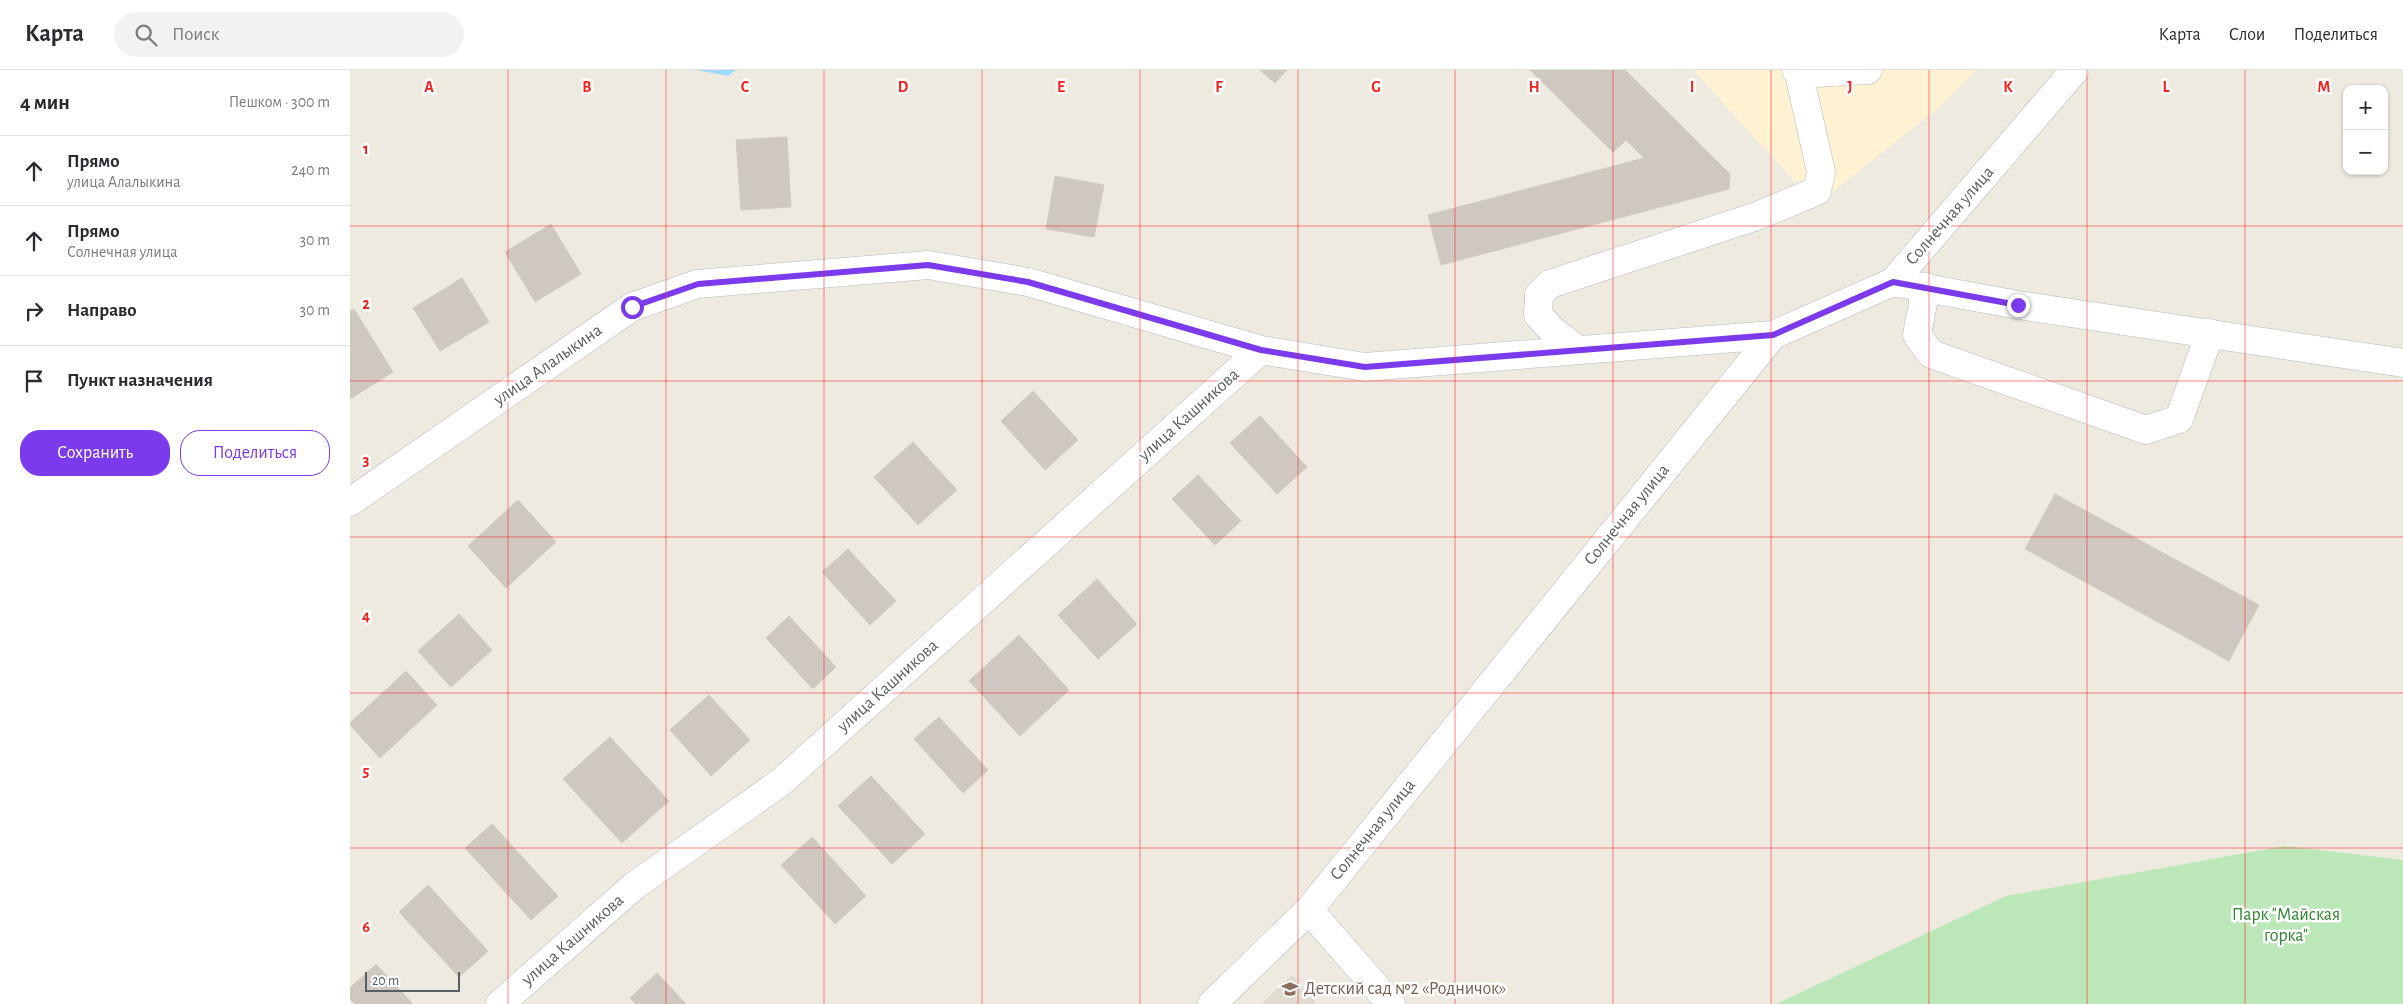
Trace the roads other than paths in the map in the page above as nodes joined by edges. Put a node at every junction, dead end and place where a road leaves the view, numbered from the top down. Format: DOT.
graph roads {
  1 [pos="1868,70"];
  2 [pos="2075,70"];
  3 [pos="1797,72"];
  4 [pos="1893,282"];
  5 [pos="1926,288"];
  6 [pos="2210,333"];
  7 [pos="1773,335"];
  8 [pos="1261,350"];
  9 [pos="1578,350"];
  10 [pos="2403,363"];
  11 [pos="351,506"];
  12 [pos="1309,910"];
  13 [pos="500,1004"];
  14 [pos="1212,1004"];
  15 [pos="1391,1004"];
  1 -- 3 [label="street"];
  2 -- 4 [label="street, Солнечная улица"];
  3 -- 9 [label="street"];
  4 -- 5 [label="street"];
  4 -- 7 [label="street, Солнечная улица"];
  5 -- 6 [label="street"];
  5 -- 6 [label="street"];
  6 -- 10 [label="street"];
  7 -- 9 [label="street, улица Алалыкина"];
  7 -- 12 [label="street, Солнечная улица"];
  8 -- 9 [label="street, улица Алалыкина"];
  8 -- 11 [label="street, улица Алалыкина"];
  8 -- 13 [label="street, улица Кашникова"];
  12 -- 14 [label="street, Солнечная улица"];
  12 -- 15 [label="street"];
}
